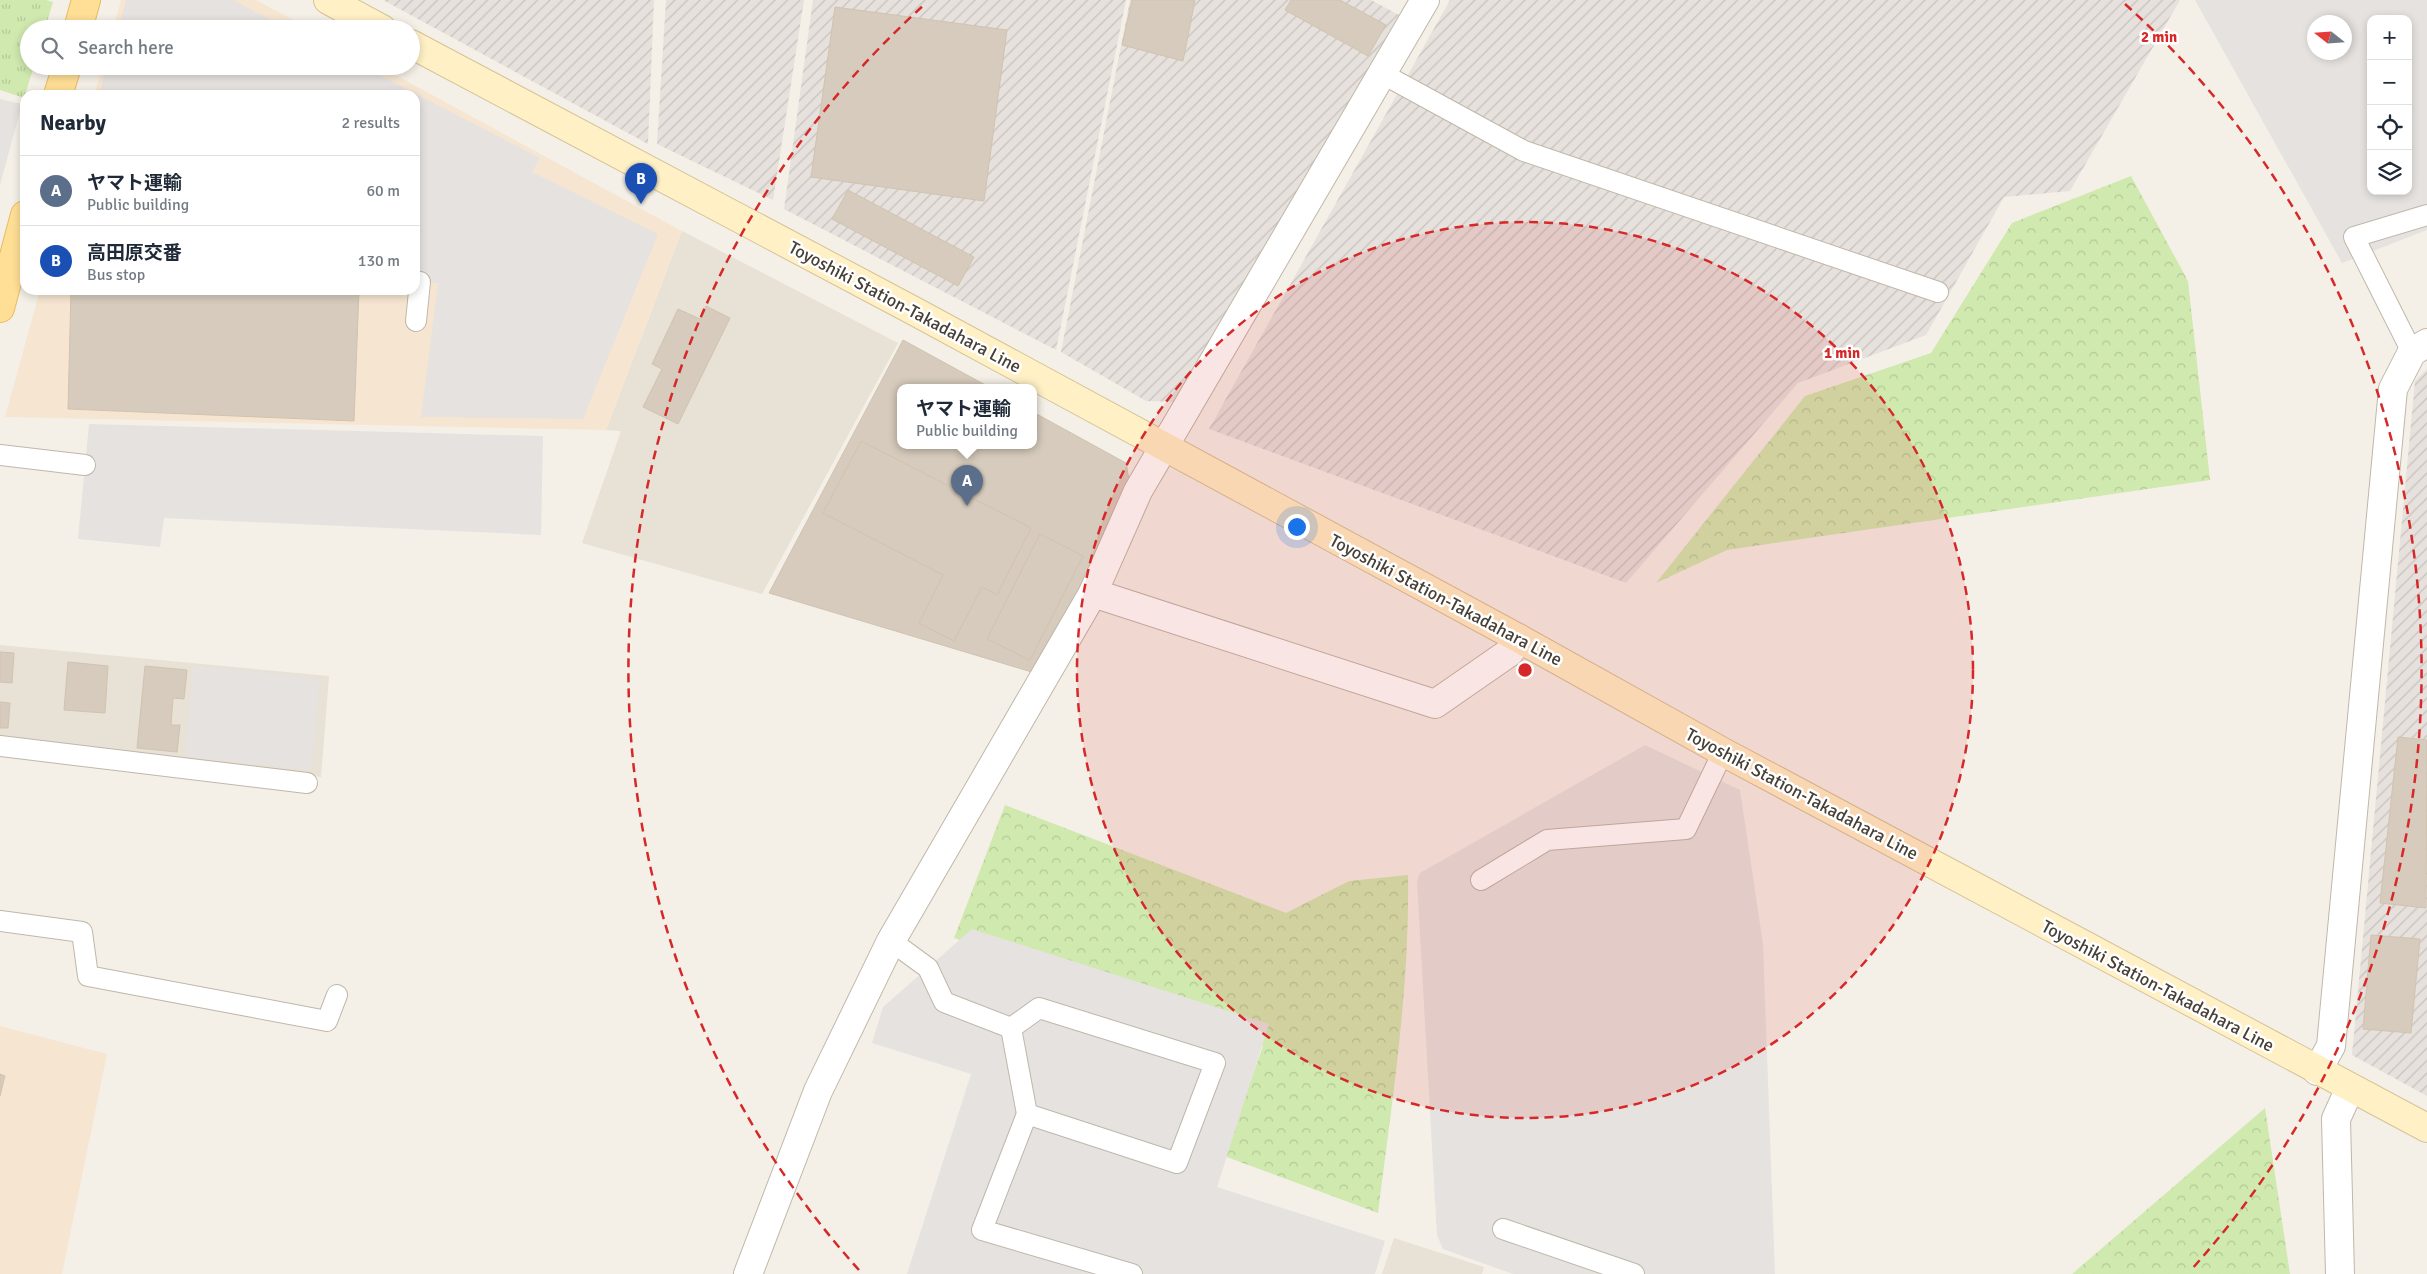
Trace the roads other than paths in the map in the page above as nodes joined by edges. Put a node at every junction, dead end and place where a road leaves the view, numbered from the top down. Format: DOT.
graph roads {
  1 [pos="86,0"];
  2 [pos="328,0"];
  3 [pos="1425,0"];
  4 [pos="80,20"];
  5 [pos="365,20"];
  6 [pos="420,49"];
  7 [pos="1381,73"];
  8 [pos="64,75"];
  9 [pos="60,90"];
  10 [pos="2427,215"];
  11 [pos="20,234"];
  12 [pos="1938,292"];
  13 [pos="419,295"];
  14 [pos="0,308"];
  15 [pos="416,321"];
  16 [pos="2420,348"];
  17 [pos="1163,447"];
  18 [pos="0,455"];
  19 [pos="85,466"];
  20 [pos="1093,593"];
  21 [pos="1518,638"];
  22 [pos="0,746"];
  23 [pos="1723,752"];
  24 [pos="307,783"];
  25 [pos="1481,880"];
  26 [pos="0,921"];
  27 [pos="891,941"];
  28 [pos="337,995"];
  29 [pos="1011,1028"];
  30 [pos="2317,1071"];
  31 [pos="2350,1088"];
  32 [pos="1027,1114"];
  33 [pos="2427,1128"];
  34 [pos="1503,1229"];
  35 [pos="748,1274"];
  36 [pos="1132,1274"];
  37 [pos="1634,1274"];
  38 [pos="2340,1274"];
  1 -- 4 [label="main road"];
  2 -- 5 [label="main road"];
  3 -- 7 [label="street"];
  6 -- 17 [label="main road, Toyoshiki Station-Takadahara Line"];
  7 -- 12 [label="lane"];
  7 -- 17 [label="street"];
  8 -- 9 [label="main road"];
  10 -- 16 [label="lane"];
  11 -- 14 [label="main road"];
  13 -- 15 [label="lane"];
  16 -- 30 [label="street"];
  17 -- 20 [label="street"];
  17 -- 21 [label="main road, Toyoshiki Station-Takadahara Line"];
  18 -- 19 [label="lane"];
  20 -- 21 [label="street"];
  20 -- 27 [label="street"];
  21 -- 23 [label="main road, Toyoshiki Station-Takadahara Line"];
  22 -- 24 [label="lane"];
  23 -- 25 [label="lane"];
  23 -- 30 [label="main road, Toyoshiki Station-Takadahara Line"];
  26 -- 28 [label="lane"];
  27 -- 29 [label="lane"];
  27 -- 35 [label="street"];
  29 -- 32 [label="lane"];
  29 -- 32 [label="lane"];
  30 -- 31 [label="main road, Toyoshiki Station-Takadahara Line"];
  31 -- 33 [label="main road, Toyoshiki Station-Takadahara Line"];
  31 -- 38 [label="street"];
  32 -- 36 [label="lane"];
  34 -- 37 [label="lane"];
}
